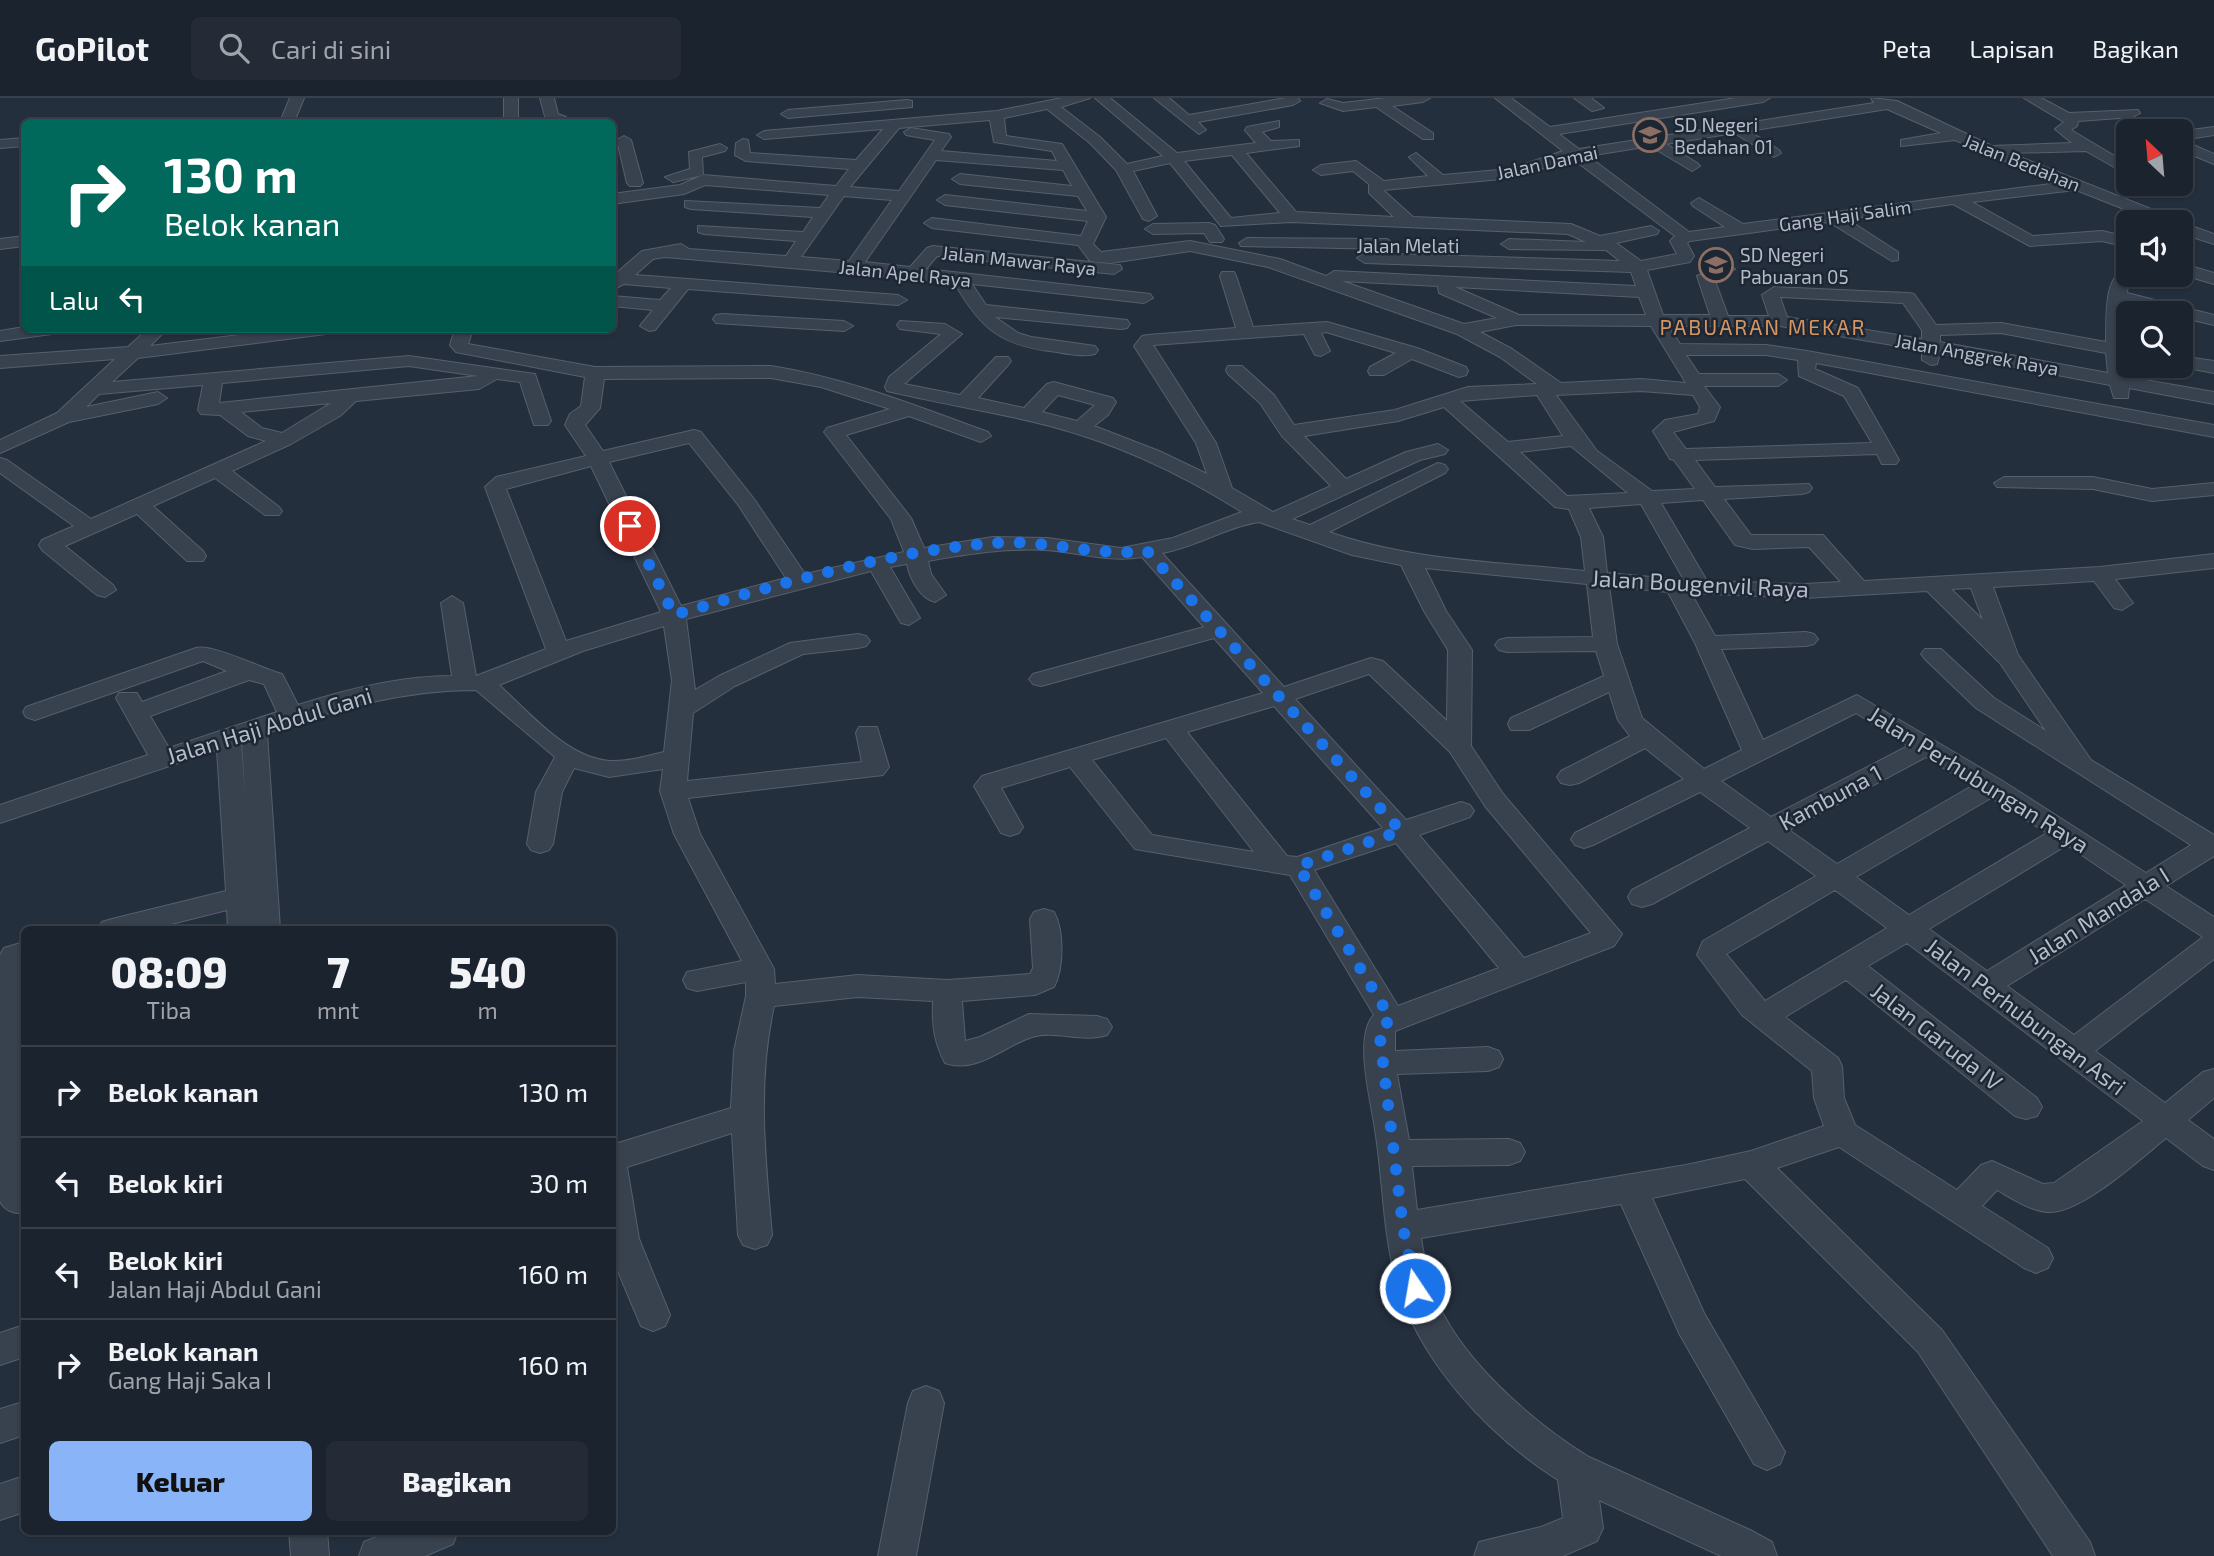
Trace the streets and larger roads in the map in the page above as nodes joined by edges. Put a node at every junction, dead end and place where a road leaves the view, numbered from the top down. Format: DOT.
graph roads {
  1 [pos="297,98"];
  2 [pos="306,98"];
  3 [pos="510,98"];
  4 [pos="547,98"];
  5 [pos="843,98"];
  6 [pos="1083,98"];
  7 [pos="1102,98"];
  8 [pos="1188,98"];
  9 [pos="1423,98"];
  10 [pos="1502,98"];
  11 [pos="1581,98"];
  12 [pos="1673,98"];
  13 [pos="1763,98"];
  14 [pos="1876,98"];
  15 [pos="2031,98"];
  16 [pos="2104,98"];
  17 [pos="1163,100"];
  18 [pos="903,101"];
  19 [pos="1293,101"];
  20 [pos="1051,102"];
  21 [pos="978,104"];
  22 [pos="1381,104"];
  23 [pos="1892,104"];
  24 [pos="859,108"];
  25 [pos="1597,108"];
  26 [pos="1690,108"];
  27 [pos="788,114"];
  28 [pos="997,115"];
  29 [pos="2066,117"];
  30 [pos="288,119"];
  31 [pos="511,119"];
  32 [pos="558,119"];
  33 [pos="1189,119"];
  34 [pos="933,122"];
  35 [pos="1274,124"];
  36 [pos="1356,124"];
  37 [pos="891,128"];
  38 [pos="1737,129"];
  39 [pos="831,131"];
  40 [pos="2214,131"];
  41 [pos="1547,132"];
  42 [pos="764,135"];
  43 [pos="1957,135"];
  44 [pos="1428,136"];
  45 [pos="2193,136"];
  46 [pos="624,140"];
  47 [pos="21,142"];
  48 [pos="1653,142"];
  49 [pos="1906,142"];
  50 [pos="743,143"];
  51 [pos="1294,143"];
  52 [pos="0,145"];
  53 [pos="2193,145"];
  54 [pos="1267,146"];
  55 [pos="2116,147"];
  56 [pos="720,148"];
  57 [pos="2091,148"];
  58 [pos="1987,149"];
  59 [pos="1228,151"];
  60 [pos="1774,152"];
  61 [pos="1577,154"];
  62 [pos="932,155"];
  63 [pos="1416,157"];
  64 [pos="1174,158"];
  65 [pos="2214,160"];
  66 [pos="807,162"];
  67 [pos="2116,163"];
  68 [pos="859,165"];
  69 [pos="1069,166"];
  70 [pos="1692,166"];
  71 [pos="1123,169"];
  72 [pos="1321,170"];
  73 [pos="1993,178"];
  74 [pos="2016,178"];
  75 [pos="960,179"];
  76 [pos="1439,179"];
  77 [pos="1965,181"];
  78 [pos="635,183"];
  79 [pos="1379,184"];
  80 [pos="616,185"];
  81 [pos="2078,185"];
  82 [pos="841,189"];
  83 [pos="1084,192"];
  84 [pos="2116,194"];
  85 [pos="688,196"];
  86 [pos="905,196"];
  87 [pos="1980,196"];
  88 [pos="2109,197"];
  89 [pos="616,199"];
  90 [pos="1955,199"];
  91 [pos="945,200"];
  92 [pos="1699,203"];
  93 [pos="2141,210"];
  94 [pos="824,213"];
  95 [pos="1098,217"];
  96 [pos="1291,217"];
  97 [pos="1833,217"];
  98 [pos="1407,220"];
  99 [pos="1150,221"];
  100 [pos="932,223"];
  101 [pos="2086,223"];
  102 [pos="2116,226"];
  103 [pos="1741,230"];
  104 [pos="1651,231"];
  105 [pos="807,237"];
  106 [pos="1686,237"];
  107 [pos="2116,239"];
  108 [pos="21,241"];
  109 [pos="1086,241"];
  110 [pos="710,242"];
  111 [pos="1212,243"];
  112 [pos="0,244"];
  113 [pos="1605,244"];
  114 [pos="1150,251"];
  115 [pos="1892,256"];
  116 [pos="1365,258"];
  117 [pos="766,261"];
  118 [pos="1100,261"];
  119 [pos="789,263"];
  120 [pos="854,267"];
  121 [pos="1638,267"];
  122 [pos="1727,269"];
  123 [pos="914,272"];
  124 [pos="2193,272"];
  125 [pos="1228,276"];
  126 [pos="1308,276"];
  127 [pos="1898,277"];
  128 [pos="960,278"];
  129 [pos="2214,279"];
  130 [pos="617,282"];
  131 [pos="1431,283"];
  132 [pos="682,285"];
  133 [pos="2119,287"];
  134 [pos="746,289"];
  135 [pos="1647,292"];
  136 [pos="2118,296"];
  137 [pos="1144,298"];
  138 [pos="1908,298"];
  139 [pos="898,300"];
  140 [pos="616,301"];
  141 [pos="2118,301"];
  142 [pos="664,306"];
  143 [pos="980,310"];
  144 [pos="1516,320"];
  145 [pos="1656,320"];
  146 [pos="2214,320"];
  147 [pos="1721,321"];
  148 [pos="1780,321"];
  149 [pos="1121,324"];
  150 [pos="906,325"];
  151 [pos="649,326"];
  152 [pos="844,326"];
  153 [pos="1310,328"];
  154 [pos="1463,330"];
  155 [pos="1246,332"];
  156 [pos="22,333"];
  157 [pos="154,333"];
  158 [pos="295,333"];
  159 [pos="463,333"];
  160 [pos="0,336"];
  161 [pos="1932,338"];
  162 [pos="1674,349"];
  163 [pos="2116,349"];
  164 [pos="1089,350"];
  165 [pos="1321,351"];
  166 [pos="1411,352"];
  167 [pos="130,354"];
  168 [pos="1807,356"];
  169 [pos="1002,361"];
  170 [pos="0,362"];
  171 [pos="433,364"];
  172 [pos="2193,364"];
  173 [pos="2214,368"];
  174 [pos="1236,370"];
  175 [pos="1377,370"];
  176 [pos="1459,371"];
  177 [pos="493,373"];
  178 [pos="595,373"];
  179 [pos="213,379"];
  180 [pos="1929,379"];
  181 [pos="1778,380"];
  182 [pos="2121,380"];
  183 [pos="432,388"];
  184 [pos="1548,388"];
  185 [pos="97,389"];
  186 [pos="170,395"];
  187 [pos="349,397"];
  188 [pos="2214,398"];
  189 [pos="1446,400"];
  190 [pos="964,402"];
  191 [pos="226,410"];
  192 [pos="908,410"];
  193 [pos="1028,415"];
  194 [pos="2122,415"];
  195 [pos="64,417"];
  196 [pos="541,421"];
  197 [pos="1080,428"];
  198 [pos="2214,431"];
  199 [pos="1289,432"];
  200 [pos="981,436"];
  201 [pos="284,440"];
  202 [pos="1576,440"];
  203 [pos="0,447"];
  204 [pos="1504,448"];
  205 [pos="1678,455"];
  206 [pos="598,459"];
  207 [pos="0,464"];
  208 [pos="216,469"];
  209 [pos="2004,483"];
  210 [pos="1344,488"];
  211 [pos="1802,488"];
  212 [pos="2214,489"];
  213 [pos="1223,492"];
  214 [pos="1709,496"];
  215 [pos="1647,498"];
  216 [pos="138,504"];
  217 [pos="1577,504"];
  218 [pos="272,511"];
  219 [pos="1268,517"];
  220 [pos="87,526"];
  221 [pos="1310,533"];
  222 [pos="1147,551"];
  223 [pos="916,555"];
  224 [pos="195,556"];
  225 [pos="1410,560"];
  226 [pos="2214,561"];
  227 [pos="877,563"];
  228 [pos="2100,574"];
  229 [pos="1598,578"];
  230 [pos="798,580"];
  231 [pos="1979,580"];
  232 [pos="1931,582"];
  233 [pos="1676,586"];
  234 [pos="1857,587"];
  235 [pos="1700,588"];
  236 [pos="105,590"];
  237 [pos="934,595"];
  238 [pos="452,603"];
  239 [pos="2122,603"];
  240 [pos="674,615"];
  241 [pos="909,618"];
  242 [pos="1218,630"];
  243 [pos="1806,639"];
  244 [pos="858,641"];
  245 [pos="1707,643"];
  246 [pos="1605,644"];
  247 [pos="1507,645"];
  248 [pos="559,653"];
  249 [pos="1933,654"];
  250 [pos="2009,659"];
  251 [pos="248,672"];
  252 [pos="1041,679"];
  253 [pos="1616,679"];
  254 [pos="118,682"];
  255 [pos="474,682"];
  256 [pos="1280,696"];
  257 [pos="682,709"];
  258 [pos="35,712"];
  259 [pos="137,712"];
  260 [pos="290,714"];
  261 [pos="1520,724"];
  262 [pos="254,727"];
  263 [pos="1172,729"];
  264 [pos="868,733"];
  265 [pos="228,736"];
  266 [pos="1645,738"];
  267 [pos="1459,746"];
  268 [pos="1927,746"];
  269 [pos="1756,754"];
  270 [pos="568,756"];
  271 [pos="678,757"];
  272 [pos="1076,757"];
  273 [pos="162,758"];
  274 [pos="2082,766"];
  275 [pos="1570,776"];
  276 [pos="1704,782"];
  277 [pos="1992,786"];
  278 [pos="673,791"];
  279 [pos="1461,811"];
  280 [pos="0,814"];
  281 [pos="1010,827"];
  282 [pos="1770,829"];
  283 [pos="1401,831"];
  284 [pos="2067,834"];
  285 [pos="1584,839"];
  286 [pos="540,844"];
  287 [pos="2213,846"];
  288 [pos="1289,866"];
  289 [pos="1836,878"];
  290 [pos="2146,884"];
  291 [pos="251,895"];
  292 [pos="1642,897"];
  293 [pos="1044,919"];
  294 [pos="124,926"];
  295 [pos="243,926"];
  296 [pos="265,926"];
  297 [pos="1911,930"];
  298 [pos="2214,931"];
  299 [pos="2214,944"];
  300 [pos="13,955"];
  301 [pos="1848,966"];
  302 [pos="1518,971"];
  303 [pos="696,980"];
  304 [pos="760,982"];
  305 [pos="1986,985"];
  306 [pos="948,991"];
  307 [pos="1763,1016"];
  308 [pos="1391,1019"];
  309 [pos="1097,1027"];
  310 [pos="2074,1051"];
  311 [pos="1488,1059"];
  312 [pos="1381,1063"];
  313 [pos="2214,1081"];
  314 [pos="2026,1107"];
  315 [pos="746,1116"];
  316 [pos="2165,1120"];
  317 [pos="1842,1133"];
  318 [pos="1509,1152"];
  319 [pos="1395,1153"];
  320 [pos="616,1157"];
  321 [pos="2214,1157"];
  322 [pos="7,1158"];
  323 [pos="1751,1164"];
  324 [pos="1631,1189"];
  325 [pos="616,1197"];
  326 [pos="21,1199"];
  327 [pos="1960,1208"];
  328 [pos="1403,1227"];
  329 [pos="755,1235"];
  330 [pos="2036,1258"];
  331 [pos="653,1315"];
  332 [pos="21,1342"];
  333 [pos="0,1349"];
  334 [pos="926,1403"];
  335 [pos="1768,1452"];
  336 [pos="1575,1469"];
  337 [pos="21,1495"];
  338 [pos="0,1502"];
  339 [pos="308,1535"];
  340 [pos="429,1535"];
  341 [pos="310,1556"];
  342 [pos="378,1556"];
  343 [pos="897,1556"];
  344 [pos="1493,1556"];
  345 [pos="1758,1556"];
  346 [pos="2076,1556"];
  1 -- 2 [label="street"];
  1 -- 30 [label="street"];
  3 -- 31 [label="street"];
  4 -- 32 [label="street"];
  5 -- 24 [label="street"];
  6 -- 20 [label="street"];
  7 -- 64 [label="street"];
  8 -- 17 [label="street"];
  9 -- 22 [label="street"];
  10 -- 41 [label="street"];
  11 -- 25 [label="street"];
  12 -- 26 [label="street"];
  13 -- 26 [label="street"];
  14 -- 23 [label="street, Jalan Bedahan"];
  15 -- 29 [label="street"];
  16 -- 29 [label="street"];
  17 -- 33 [label="street"];
  18 -- 24 [label="street"];
  18 -- 34 [label="street"];
  19 -- 33 [label="street"];
  20 -- 28 [label="street"];
  20 -- 71 [label="street"];
  21 -- 28 [label="street"];
  22 -- 36 [label="street"];
  22 -- 44 [label="street"];
  23 -- 38 [label="street, Jalan Damai"];
  23 -- 43 [label="street, Jalan Bedahan"];
  24 -- 27 [label="street"];
  26 -- 41 [label="street"];
  28 -- 34 [label="street"];
  28 -- 69 [label="street"];
  29 -- 57 [label="street"];
  33 -- 59 [label="street"];
  34 -- 37 [label="street"];
  35 -- 54 [label="street"];
  37 -- 39 [label="street"];
  37 -- 62 [label="street"];
  37 -- 68 [label="street"];
  38 -- 48 [label="street, Jalan Damai"];
  38 -- 60 [label="street"];
  39 -- 42 [label="street"];
  39 -- 66 [label="street"];
  40 -- 45 [label="street"];
  41 -- 61 [label="street"];
  43 -- 49 [label="street"];
  43 -- 58 [label="street, Jalan Bedahan"];
  46 -- 78 [label="street"];
  47 -- 52 [label="street"];
  48 -- 61 [label="street, Jalan Damai"];
  48 -- 70 [label="street"];
  50 -- 66 [label="street"];
  51 -- 54 [label="street"];
  53 -- 65 [label="street"];
  54 -- 59 [label="street"];
  55 -- 57 [label="street"];
  56 -- 78 [label="street"];
  57 -- 58 [label="street"];
  57 -- 67 [label="street"];
  58 -- 81 [label="street, Jalan Bedahan"];
  59 -- 64 [label="street"];
  59 -- 96 [label="street"];
  61 -- 76 [label="street, Jalan Damai"];
  61 -- 106 [label="street"];
  62 -- 69 [label="street"];
  62 -- 86 [label="street"];
  63 -- 76 [label="street"];
  64 -- 71 [label="street"];
  64 -- 96 [label="street"];
  66 -- 68 [label="street"];
  68 -- 82 [label="street"];
  69 -- 83 [label="street"];
  71 -- 99 [label="street"];
  72 -- 79 [label="street"];
  73 -- 74 [label="street"];
  75 -- 83 [label="street"];
  76 -- 79 [label="street, Jalan Damai"];
  77 -- 87 [label="street"];
  78 -- 80 [label="street"];
  79 -- 98 [label="street"];
  81 -- 87 [label="street, Gang Haji Salim"];
  81 -- 88 [label="street, Jalan Bedahan"];
  82 -- 85 [label="street"];
  82 -- 86 [label="street"];
  82 -- 94 [label="street"];
  83 -- 95 [label="street"];
  84 -- 88 [label="street"];
  85 -- 89 [label="street"];
  85 -- 94 [label="street"];
  85 -- 110 [label="street"];
  86 -- 120 [label="street"];
  87 -- 90 [label="street, Gang Haji Salim"];
  88 -- 93 [label="street, Jalan Bedahan"];
  90 -- 97 [label="street, Gang Haji Salim"];
  90 -- 107 [label="street"];
  91 -- 95 [label="street"];
  92 -- 103 [label="street"];
  94 -- 105 [label="street"];
  95 -- 109 [label="street"];
  96 -- 98 [label="street"];
  97 -- 103 [label="street, Gang Haji Salim"];
  97 -- 115 [label="street"];
  98 -- 113 [label="street"];
  99 -- 111 [label="street"];
  99 -- 114 [label="street"];
  100 -- 109 [label="street"];
  101 -- 102 [label="street"];
  103 -- 106 [label="street, Gang Haji Salim"];
  104 -- 113 [label="street"];
  105 -- 110 [label="street"];
  105 -- 119 [label="street"];
  106 -- 121 [label="street"];
  108 -- 112 [label="street"];
  109 -- 118 [label="street"];
  110 -- 117 [label="street, Jalan Apel Raya"];
  110 -- 130 [label="street, Jalan Apel Raya"];
  111 -- 113 [label="street, Jalan Melati"];
  111 -- 114 [label="street, Jalan Mawar Raya"];
  111 -- 126 [label="street"];
  113 -- 121 [label="street"];
  114 -- 118 [label="street, Jalan Mawar Raya"];
  116 -- 121 [label="street"];
  117 -- 119 [label="street, Jalan Apel Raya"];
  117 -- 134 [label="street"];
  118 -- 123 [label="street, Jalan Mawar Raya"];
  119 -- 120 [label="street, Jalan Apel Raya"];
  120 -- 123 [label="street, Jalan Apel Raya"];
  121 -- 135 [label="street"];
  122 -- 147 [label="street"];
  123 -- 128 [label="street, Jalan Apel Raya"];
  124 -- 129 [label="street"];
  125 -- 155 [label="street"];
  126 -- 131 [label="street"];
  126 -- 154 [label="street"];
  127 -- 138 [label="street"];
  128 -- 137 [label="street, Jalan Apel Raya"];
  128 -- 143 [label="street"];
  130 -- 132 [label="street"];
  131 -- 135 [label="street"];
  131 -- 144 [label="street"];
  132 -- 134 [label="street"];
  132 -- 142 [label="street"];
  133 -- 136 [label="street"];
  134 -- 139 [label="street"];
  134 -- 152 [label="street"];
  135 -- 145 [label="street"];
  136 -- 141 [label="street"];
  136 -- 146 [label="street"];
  138 -- 148 [label="street"];
  138 -- 161 [label="street"];
  140 -- 142 [label="street"];
  142 -- 151 [label="street"];
  143 -- 149 [label="street"];
  143 -- 164 [label="street"];
  144 -- 145 [label="street, Jalan Anggrek Raya"];
  144 -- 154 [label="street"];
  145 -- 147 [label="street, Jalan Anggrek Raya"];
  145 -- 162 [label="street"];
  147 -- 148 [label="street, Jalan Anggrek Raya"];
  148 -- 161 [label="street, Jalan Anggrek Raya"];
  150 -- 190 [label="street, Jalan Bougenvil Raya"];
  153 -- 155 [label="street"];
  153 -- 165 [label="street"];
  153 -- 166 [label="street"];
  154 -- 184 [label="street"];
  155 -- 213 [label="street"];
  156 -- 160 [label="street"];
  157 -- 167 [label="street"];
  158 -- 167 [label="street"];
  159 -- 178 [label="street"];
  161 -- 163 [label="street"];
  161 -- 180 [label="street"];
  161 -- 182 [label="street, Jalan Anggrek Raya"];
  162 -- 168 [label="street"];
  162 -- 181 [label="street"];
  166 -- 175 [label="street"];
  166 -- 176 [label="street"];
  167 -- 170 [label="street"];
  167 -- 185 [label="street"];
  168 -- 180 [label="street"];
  168 -- 205 [label="street"];
  169 -- 190 [label="street"];
  171 -- 177 [label="street"];
  171 -- 179 [label="street"];
  171 -- 183 [label="street"];
  172 -- 173 [label="street"];
  174 -- 199 [label="street"];
  177 -- 183 [label="street"];
  177 -- 196 [label="street"];
  178 -- 192 [label="street"];
  178 -- 206 [label="street"];
  179 -- 185 [label="street"];
  179 -- 191 [label="street"];
  180 -- 194 [label="street"];
  182 -- 188 [label="street, Jalan Anggrek Raya"];
  182 -- 194 [label="street"];
  183 -- 187 [label="street"];
  184 -- 189 [label="street"];
  184 -- 202 [label="street"];
  184 -- 205 [label="street"];
  185 -- 195 [label="street"];
  186 -- 195 [label="street"];
  187 -- 191 [label="street"];
  187 -- 201 [label="street"];
  189 -- 199 [label="street"];
  189 -- 204 [label="street"];
  190 -- 193 [label="street, Jalan Bougenvil Raya"];
  191 -- 201 [label="street"];
  192 -- 200 [label="street"];
  192 -- 223 [label="street"];
  193 -- 197 [label="street, Jalan Bougenvil Raya"];
  193 -- 197 [label="street"];
  194 -- 198 [label="street"];
  195 -- 203 [label="street"];
  197 -- 213 [label="street, Jalan Bougenvil Raya"];
  199 -- 210 [label="street"];
  201 -- 208 [label="street"];
  202 -- 204 [label="street"];
  202 -- 215 [label="street"];
  204 -- 217 [label="street"];
  205 -- 214 [label="street"];
  206 -- 230 [label="street"];
  206 -- 240 [label="street"];
  206 -- 248 [label="street"];
  207 -- 220 [label="street"];
  208 -- 216 [label="street"];
  208 -- 218 [label="street"];
  209 -- 212 [label="street"];
  210 -- 219 [label="street, Jalan Haji Abdul Gani"];
  210 -- 221 [label="street, Jalan Haji Abdul Gani"];
  211 -- 214 [label="street"];
  213 -- 219 [label="street, Jalan Bougenvil Raya"];
  214 -- 215 [label="street"];
  214 -- 234 [label="street"];
  215 -- 217 [label="street"];
  215 -- 235 [label="street"];
  216 -- 220 [label="street"];
  216 -- 224 [label="street"];
  217 -- 229 [label="street"];
  219 -- 221 [label="street, Jalan Bougenvil Raya"];
  219 -- 222 [label="street, Jalan Haji Abdul Gani"];
  220 -- 236 [label="street"];
  221 -- 225 [label="street, Jalan Bougenvil Raya"];
  222 -- 223 [label="street, Jalan Haji Abdul Gani"];
  222 -- 242 [label="street"];
  223 -- 227 [label="street, Jalan Haji Abdul Gani"];
  223 -- 237 [label="street"];
  225 -- 229 [label="street, Jalan Bougenvil Raya"];
  225 -- 267 [label="street"];
  226 -- 228 [label="street, Jalan Bougenvil Raya"];
  227 -- 230 [label="street, Jalan Haji Abdul Gani"];
  227 -- 241 [label="street"];
  228 -- 231 [label="street, Jalan Bougenvil Raya"];
  228 -- 239 [label="street"];
  229 -- 233 [label="street, Jalan Bougenvil Raya"];
  229 -- 246 [label="street, Jalan Perhubungan Asri"];
  230 -- 240 [label="street, Jalan Haji Abdul Gani"];
  231 -- 232 [label="street, Jalan Bougenvil Raya"];
  231 -- 250 [label="street"];
  232 -- 234 [label="street, Jalan Bougenvil Raya"];
  232 -- 250 [label="street"];
  233 -- 235 [label="street, Jalan Bougenvil Raya"];
  233 -- 245 [label="street"];
  234 -- 235 [label="street, Jalan Bougenvil Raya"];
  238 -- 255 [label="street"];
  240 -- 248 [label="street, Jalan Haji Abdul Gani"];
  240 -- 257 [label="street"];
  242 -- 252 [label="street"];
  242 -- 256 [label="street"];
  243 -- 245 [label="street"];
  244 -- 257 [label="street"];
  245 -- 269 [label="street"];
  246 -- 247 [label="street"];
  246 -- 253 [label="street, Jalan Perhubungan Asri"];
  248 -- 255 [label="street, Jalan Haji Abdul Gani"];
  249 -- 274 [label="street"];
  250 -- 274 [label="street"];
  251 -- 254 [label="street"];
  251 -- 259 [label="street"];
  251 -- 260 [label="street"];
  253 -- 261 [label="street"];
  253 -- 266 [label="street, Jalan Perhubungan Asri"];
  254 -- 258 [label="street"];
  254 -- 259 [label="street"];
  255 -- 260 [label="street, Jalan Haji Abdul Gani"];
  255 -- 270 [label="street"];
  256 -- 263 [label="street"];
  256 -- 267 [label="street"];
  256 -- 283 [label="street"];
  257 -- 271 [label="street"];
  259 -- 273 [label="street"];
  260 -- 262 [label="street, Jalan Haji Abdul Gani"];
  262 -- 265 [label="street, Jalan Haji Abdul Gani"];
  262 -- 291 [label="street"];
  263 -- 272 [label="street"];
  263 -- 288 [label="street"];
  264 -- 278 [label="street"];
  265 -- 273 [label="street, Jalan Haji Abdul Gani"];
  265 -- 291 [label="street"];
  266 -- 275 [label="street"];
  266 -- 276 [label="street, Jalan Perhubungan Asri"];
  267 -- 302 [label="street"];
  268 -- 269 [label="street, Jalan Perhubungan Raya"];
  268 -- 277 [label="street, Jalan Perhubungan Raya"];
  268 -- 282 [label="street, Kambuna 1"];
  269 -- 276 [label="street, Jalan Perhubungan Raya"];
  270 -- 271 [label="street"];
  270 -- 286 [label="street"];
  271 -- 278 [label="street"];
  272 -- 281 [label="street"];
  272 -- 288 [label="street"];
  273 -- 280 [label="street, Jalan Haji Abdul Gani"];
  274 -- 287 [label="street"];
  276 -- 282 [label="street, Jalan Perhubungan Asri"];
  276 -- 285 [label="street, Jalan Perhubungan Raya"];
  277 -- 284 [label="street, Jalan Perhubungan Raya"];
  277 -- 289 [label="street"];
  278 -- 304 [label="street"];
  279 -- 283 [label="street"];
  282 -- 289 [label="street, Jalan Perhubungan Asri"];
  282 -- 292 [label="street, Kambuna 1"];
  283 -- 288 [label="street"];
  283 -- 302 [label="street"];
  284 -- 290 [label="street, Jalan Perhubungan Raya"];
  284 -- 297 [label="street"];
  287 -- 290 [label="street, Jalan Mandala I"];
  288 -- 308 [label="street"];
  289 -- 297 [label="street, Jalan Perhubungan Asri"];
  289 -- 307 [label="street"];
  290 -- 298 [label="street, Jalan Perhubungan Raya"];
  290 -- 305 [label="street, Jalan Mandala I"];
  291 -- 294 [label="street"];
  291 -- 295 [label="street"];
  291 -- 296 [label="street"];
  293 -- 306 [label="street"];
  297 -- 301 [label="street"];
  297 -- 305 [label="street, Jalan Perhubungan Asri"];
  299 -- 310 [label="street"];
  300 -- 322 [label="street"];
  301 -- 307 [label="street"];
  301 -- 314 [label="street, Jalan Garuda IV"];
  302 -- 308 [label="street"];
  303 -- 304 [label="street"];
  304 -- 306 [label="street"];
  304 -- 315 [label="street"];
  305 -- 310 [label="street, Jalan Perhubungan Asri"];
  306 -- 309 [label="street"];
  307 -- 317 [label="street"];
  308 -- 312 [label="street"];
  310 -- 316 [label="street, Jalan Perhubungan Asri"];
  311 -- 312 [label="street"];
  312 -- 319 [label="street"];
  313 -- 316 [label="street"];
  315 -- 320 [label="street"];
  315 -- 329 [label="street"];
  316 -- 321 [label="street, Jalan Perhubungan Asri"];
  316 -- 327 [label="street"];
  317 -- 323 [label="street"];
  317 -- 327 [label="street"];
  318 -- 319 [label="street"];
  319 -- 328 [label="street"];
  322 -- 326 [label="street"];
  323 -- 324 [label="street"];
  323 -- 346 [label="street"];
  324 -- 328 [label="street"];
  324 -- 335 [label="street"];
  325 -- 331 [label="street"];
  327 -- 330 [label="street"];
  328 -- 336 [label="street"];
  332 -- 333 [label="street"];
  334 -- 343 [label="street"];
  336 -- 344 [label="street"];
  336 -- 345 [label="street"];
  337 -- 338 [label="street"];
  339 -- 341 [label="street"];
  340 -- 342 [label="street"];
}
